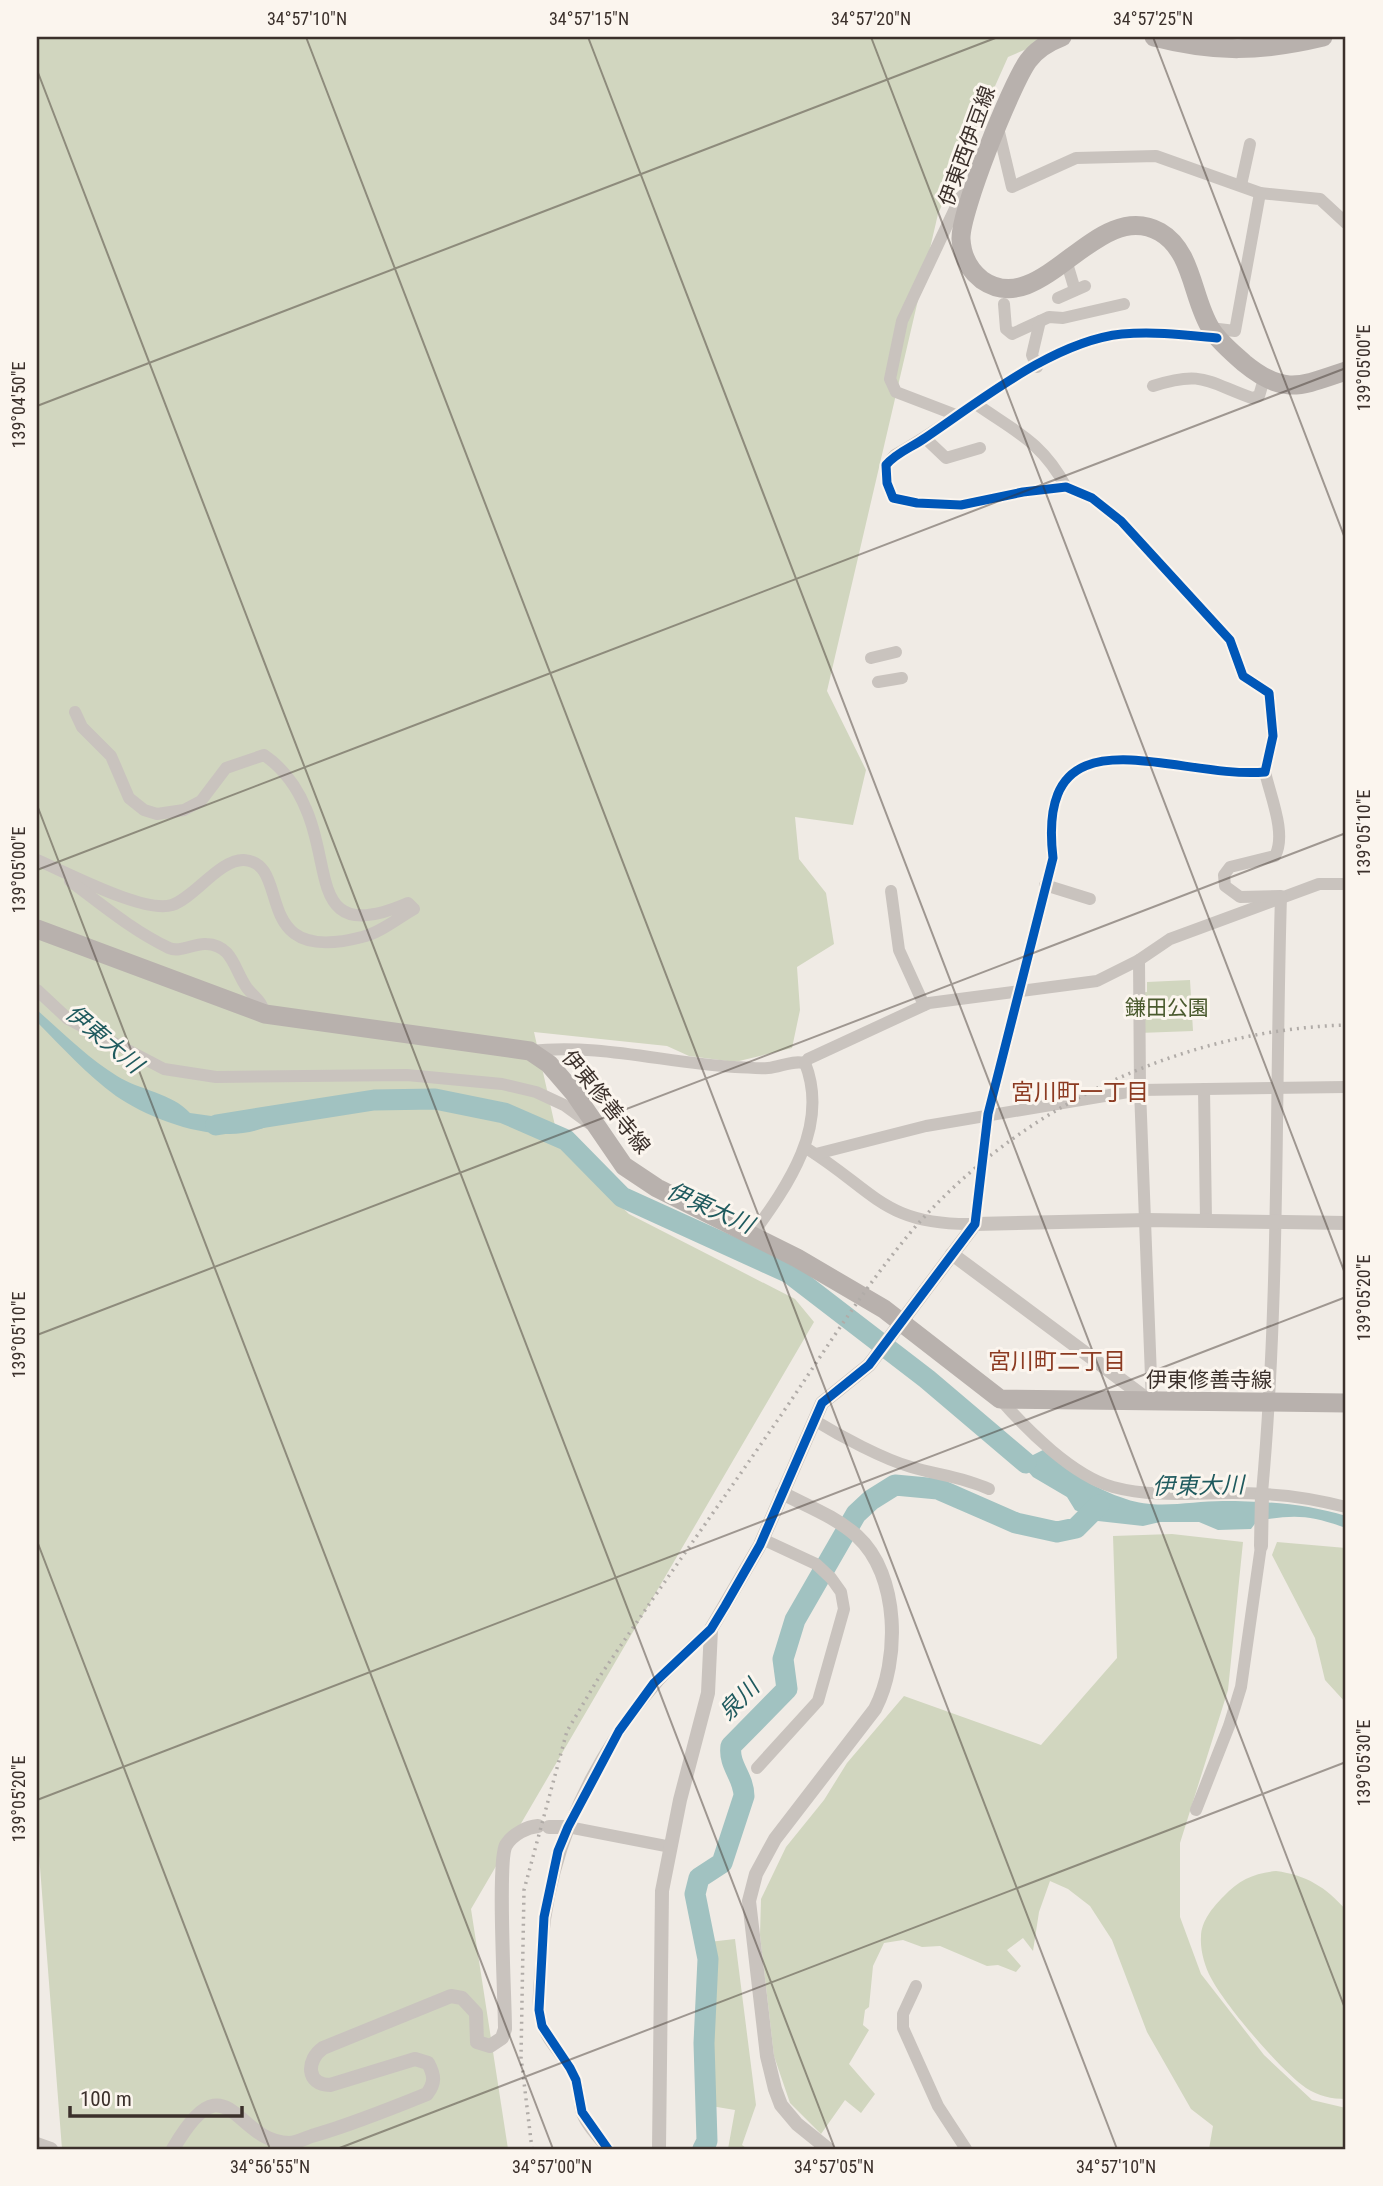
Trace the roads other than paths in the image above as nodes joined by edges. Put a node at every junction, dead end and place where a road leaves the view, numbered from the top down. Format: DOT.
graph roads {
  1 [pos="1062,37"];
  2 [pos="1154,37"];
  3 [pos="1323,37"];
  4 [pos="998,128"];
  5 [pos="1250,144"];
  6 [pos="975,185"];
  7 [pos="1241,185"];
  8 [pos="1260,193"];
  9 [pos="1346,223"];
  10 [pos="1066,260"];
  11 [pos="1058,298"];
  12 [pos="1004,304"];
  13 [pos="1124,304"];
  14 [pos="1040,321"];
  15 [pos="1214,333"];
  16 [pos="1037,367"];
  17 [pos="1346,371"];
  18 [pos="1264,379"];
  19 [pos="1153,386"];
  20 [pos="976,404"];
  21 [pos="956,415"];
  22 [pos="925,438"];
  23 [pos="980,448"];
  24 [pos="1066,488"];
  25 [pos="896,652"];
  26 [pos="871,658"];
  27 [pos="902,678"];
  28 [pos="878,682"];
  29 [pos="75,712"];
  30 [pos="1265,772"];
  31 [pos="37,860"];
  32 [pos="64,871"];
  33 [pos="1346,884"];
  34 [pos="1045,885"];
  35 [pos="891,891"];
  36 [pos="1281,896"];
  37 [pos="1090,899"];
  38 [pos="37,929"];
  39 [pos="1139,960"];
  40 [pos="37,990"];
  41 [pos="1017,990"];
  42 [pos="924,1005"];
  43 [pos="265,1014"];
  44 [pos="530,1051"];
  45 [pos="805,1063"];
  46 [pos="1346,1087"];
  47 [pos="1204,1088"];
  48 [pos="1275,1089"];
  49 [pos="1140,1090"];
  50 [pos="988,1114"];
  51 [pos="600,1131"];
  52 [pos="811,1151"];
  53 [pos="1147,1220"];
  54 [pos="1206,1220"];
  55 [pos="1274,1220"];
  56 [pos="1346,1223"];
  57 [pos="975,1224"];
  58 [pos="752,1235"];
  59 [pos="953,1254"];
  60 [pos="898,1327"];
  61 [pos="1000,1399"];
  62 [pos="1270,1402"];
  63 [pos="1152,1403"];
  64 [pos="1346,1403"];
  65 [pos="814,1420"];
  66 [pos="989,1489"];
  67 [pos="782,1493"];
  68 [pos="1262,1493"];
  69 [pos="1346,1507"];
  70 [pos="762,1539"];
  71 [pos="1261,1546"];
  72 [pos="711,1629"];
  73 [pos="757,1768"];
  74 [pos="1196,1810"];
  75 [pos="568,1827"];
  76 [pos="671,1847"];
  77 [pos="916,1986"];
  78 [pos="37,2144"];
  79 [pos="821,2147"];
  80 [pos="51,2149"];
  81 [pos="173,2149"];
  82 [pos="608,2149"];
  83 [pos="659,2149"];
  84 [pos="966,2149"];
  1 -- 4 [label="main road, 伊東西伊豆線"];
  2 -- 3 [label="main road"];
  4 -- 6 [label="main road, 伊東西伊豆線"];
  4 -- 7 [label="street"];
  5 -- 7 [label="street"];
  6 -- 10 [label="main road, 伊東西伊豆線"];
  6 -- 21 [label="street"];
  7 -- 8 [label="street"];
  8 -- 9 [label="street"];
  8 -- 15 [label="street"];
  10 -- 11 [label="street"];
  10 -- 15 [label="main road, 伊東西伊豆線"];
  12 -- 14 [label="street"];
  13 -- 14 [label="street"];
  14 -- 16 [label="street"];
  15 -- 16 [label="street"];
  15 -- 18 [label="main road, 伊東西伊豆線"];
  16 -- 20 [label="street"];
  17 -- 18 [label="main road, 伊東西伊豆線"];
  18 -- 19 [label="street"];
  20 -- 21 [label="street"];
  20 -- 24 [label="street"];
  21 -- 22 [label="street"];
  22 -- 23 [label="street"];
  22 -- 24 [label="street"];
  24 -- 30 [label="street"];
  25 -- 26 [label="street"];
  27 -- 28 [label="street"];
  29 -- 32 [label="street"];
  30 -- 34 [label="street"];
  30 -- 36 [label="street"];
  31 -- 32 [label="street"];
  32 -- 43 [label="street"];
  33 -- 36 [label="street"];
  34 -- 37 [label="street"];
  34 -- 41 [label="street"];
  35 -- 42 [label="street"];
  36 -- 39 [label="street"];
  36 -- 48 [label="street"];
  38 -- 43 [label="main road, 伊東修善寺線"];
  39 -- 41 [label="street"];
  39 -- 49 [label="street"];
  40 -- 51 [label="street"];
  41 -- 42 [label="street"];
  41 -- 50 [label="street"];
  42 -- 45 [label="street"];
  43 -- 44 [label="main road, 伊東修善寺線"];
  44 -- 45 [label="street"];
  44 -- 51 [label="main road, 伊東修善寺線"];
  45 -- 52 [label="street"];
  46 -- 48 [label="street"];
  47 -- 48 [label="street"];
  47 -- 49 [label="street"];
  47 -- 54 [label="street"];
  48 -- 55 [label="street"];
  49 -- 50 [label="street"];
  49 -- 53 [label="street"];
  50 -- 52 [label="street"];
  50 -- 57 [label="street"];
  51 -- 58 [label="main road, 伊東修善寺線"];
  52 -- 57 [label="street"];
  52 -- 58 [label="street"];
  53 -- 54 [label="street"];
  53 -- 57 [label="street"];
  53 -- 63 [label="street"];
  54 -- 55 [label="street"];
  55 -- 56 [label="street"];
  55 -- 62 [label="street"];
  57 -- 59 [label="street"];
  58 -- 60 [label="main road, 伊東修善寺線"];
  59 -- 60 [label="street"];
  59 -- 63 [label="street"];
  60 -- 61 [label="main road, 伊東修善寺線"];
  60 -- 65 [label="street"];
  61 -- 63 [label="main road, 伊東修善寺線"];
  61 -- 68 [label="street"];
  62 -- 63 [label="main road, 伊東修善寺線"];
  62 -- 64 [label="main road, 伊東修善寺線"];
  62 -- 68 [label="street"];
  65 -- 66 [label="street"];
  65 -- 67 [label="street"];
  67 -- 70 [label="street"];
  67 -- 79 [label="street"];
  68 -- 69 [label="street"];
  68 -- 71 [label="street"];
  70 -- 72 [label="street"];
  70 -- 73 [label="street"];
  71 -- 74 [label="street"];
  72 -- 75 [label="street"];
  72 -- 76 [label="street"];
  75 -- 76 [label="street"];
  75 -- 81 [label="street"];
  75 -- 82 [label="street"];
  76 -- 83 [label="street"];
  77 -- 84 [label="street"];
  78 -- 80 [label="street"];
}
